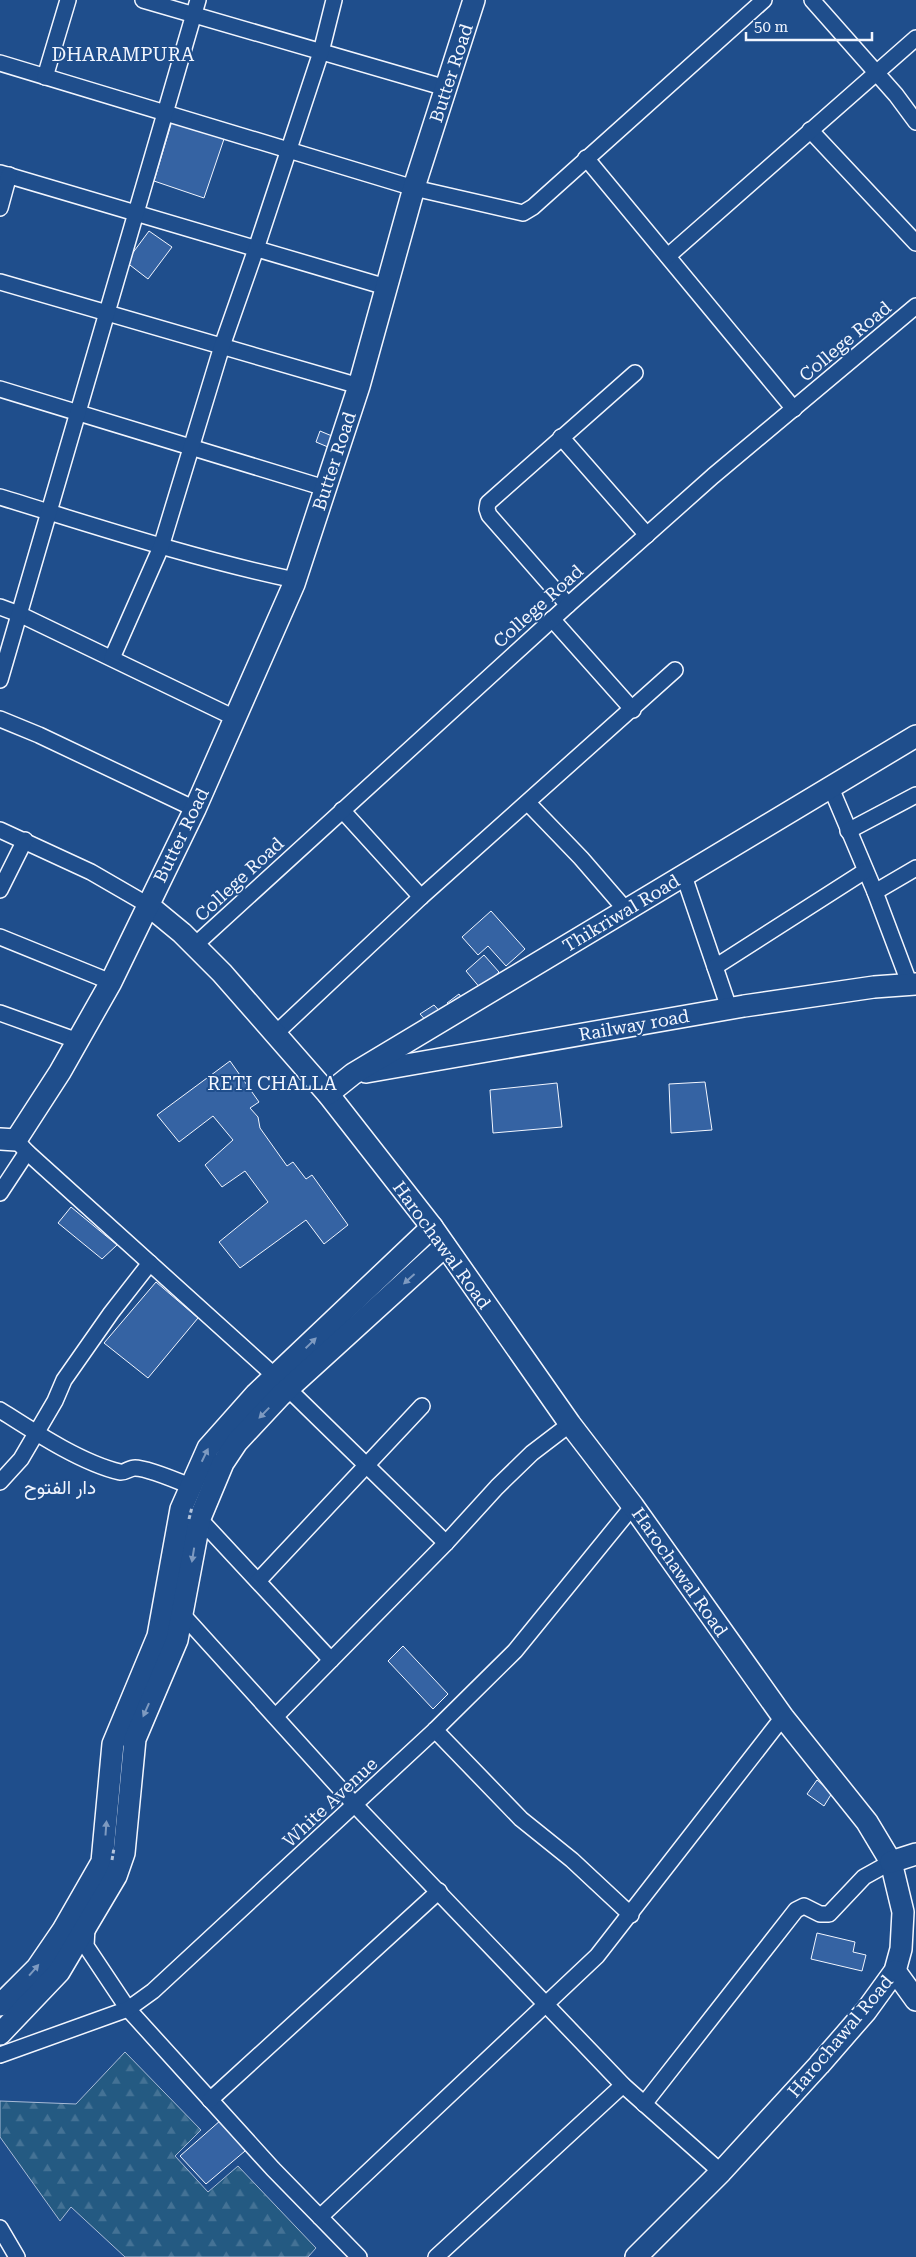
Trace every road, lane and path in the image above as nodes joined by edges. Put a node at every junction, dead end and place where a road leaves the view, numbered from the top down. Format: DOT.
graph roads {
  1 [pos="68,0"];
  2 [pos="143,0"];
  3 [pos="198,0"];
  4 [pos="334,0"];
  5 [pos="474,0"];
  6 [pos="764,0"];
  7 [pos="812,0"];
  8 [pos="194,15"];
  9 [pos="916,38"];
  10 [pos="321,52"];
  11 [pos="0,63"];
  12 [pos="876,72"];
  13 [pos="45,76"];
  14 [pos="446,88"];
  15 [pos="165,112"];
  16 [pos="916,122"];
  17 [pos="810,130"];
  18 [pos="289,149"];
  19 [pos="586,158"];
  20 [pos="4,174"];
  21 [pos="414,188"];
  22 [pos="0,208"];
  23 [pos="136,214"];
  24 [pos="916,243"];
  25 [pos="256,249"];
  26 [pos="668,256"];
  27 [pos="0,282"];
  28 [pos="386,287"];
  29 [pos="916,306"];
  30 [pos="107,313"];
  31 [pos="222,346"];
  32 [pos="635,373"];
  33 [pos="359,386"];
  34 [pos="0,389"];
  35 [pos="794,409"];
  36 [pos="78,412"];
  37 [pos="561,437"];
  38 [pos="192,447"];
  39 [pos="325,488"];
  40 [pos="0,497"];
  41 [pos="49,512"];
  42 [pos="646,535"];
  43 [pos="162,547"];
  44 [pos="295,580"];
  45 [pos="568,605"];
  46 [pos="0,607"];
  47 [pos="19,614"];
  48 [pos="552,619"];
  49 [pos="112,658"];
  50 [pos="676,670"];
  51 [pos="0,680"];
  52 [pos="633,710"];
  53 [pos="235,718"];
  54 [pos="0,719"];
  55 [pos="916,736"];
  56 [pos="831,788"];
  57 [pos="916,795"];
  58 [pos="528,803"];
  59 [pos="195,810"];
  60 [pos="342,810"];
  61 [pos="0,830"];
  62 [pos="848,831"];
  63 [pos="25,840"];
  64 [pos="916,868"];
  65 [pos="865,871"];
  66 [pos="684,876"];
  67 [pos="0,890"];
  68 [pos="875,892"];
  69 [pos="421,897"];
  70 [pos="148,905"];
  71 [pos="626,910"];
  72 [pos="0,937"];
  73 [pos="195,945"];
  74 [pos="715,967"];
  75 [pos="912,979"];
  76 [pos="111,982"];
  77 [pos="729,1008"];
  78 [pos="0,1014"];
  79 [pos="275,1034"];
  80 [pos="78,1041"];
  81 [pos="353,1074"];
  82 [pos="328,1094"];
  83 [pos="14,1144"];
  84 [pos="0,1193"];
  85 [pos="432,1227"];
  86 [pos="445,1246"];
  87 [pos="150,1263"];
  88 [pos="282,1383"];
  89 [pos="422,1406"];
  90 [pos="0,1410"];
  91 [pos="570,1424"];
  92 [pos="36,1433"];
  93 [pos="366,1465"];
  94 [pos="0,1482"];
  95 [pos="633,1506"];
  96 [pos="190,1508"];
  97 [pos="446,1543"];
  98 [pos="258,1581"];
  99 [pos="174,1625"];
  100 [pos="331,1660"];
  101 [pos="276,1716"];
  102 [pos="783,1717"];
  103 [pos="435,1730"];
  104 [pos="354,1804"];
  105 [pos="113,1853"];
  106 [pos="916,1854"];
  107 [pos="891,1862"];
  108 [pos="439,1891"];
  109 [pos="631,1915"];
  110 [pos="87,1924"];
  111 [pos="895,1971"];
  112 [pos="916,2000"];
  113 [pos="546,2003"];
  114 [pos="0,2005"];
  115 [pos="128,2008"];
  116 [pos="0,2034"];
  117 [pos="0,2055"];
  118 [pos="623,2085"];
  119 [pos="210,2100"];
  120 [pos="644,2104"];
  121 [pos="721,2172"];
  122 [pos="320,2217"];
  123 [pos="0,2228"];
  124 [pos="355,2255"];
  125 [pos="17,2257"];
  126 [pos="436,2257"];
  127 [pos="636,2257"];
  1 -- 13 [label="street"];
  2 -- 8 [label="street"];
  3 -- 8 [label="street"];
  4 -- 10 [label="street"];
  5 -- 14 [label="main road, Butter Road"];
  6 -- 19 [label="street"];
  7 -- 12 [label="street"];
  8 -- 10 [label="street"];
  8 -- 15 [label="street"];
  9 -- 12 [label="street"];
  10 -- 14 [label="street"];
  10 -- 18 [label="street"];
  11 -- 13 [label="street"];
  12 -- 16 [label="street"];
  12 -- 17 [label="street"];
  13 -- 15 [label="street"];
  14 -- 21 [label="main road, Butter Road"];
  15 -- 18 [label="street"];
  15 -- 23 [label="street"];
  17 -- 24 [label="street"];
  17 -- 26 [label="street"];
  18 -- 21 [label="street"];
  18 -- 25 [label="street"];
  19 -- 21 [label="street"];
  19 -- 26 [label="street"];
  20 -- 22 [label="street"];
  20 -- 23 [label="street"];
  21 -- 28 [label="main road, Butter Road"];
  23 -- 25 [label="street"];
  23 -- 30 [label="street"];
  25 -- 28 [label="street"];
  25 -- 31 [label="street"];
  26 -- 35 [label="street"];
  27 -- 30 [label="street"];
  28 -- 33 [label="main road, Butter Road"];
  29 -- 35 [label="street, College Road"];
  30 -- 31 [label="street"];
  30 -- 36 [label="street"];
  31 -- 33 [label="street"];
  31 -- 38 [label="street"];
  32 -- 37 [label="street"];
  33 -- 39 [label="main road, Butter Road"];
  34 -- 36 [label="street"];
  35 -- 42 [label="street, College Road"];
  36 -- 38 [label="street"];
  36 -- 41 [label="street"];
  37 -- 42 [label="street"];
  37 -- 45 [label="street"];
  38 -- 39 [label="street"];
  38 -- 43 [label="street"];
  39 -- 44 [label="main road, Butter Road"];
  40 -- 41 [label="street"];
  41 -- 43 [label="street"];
  41 -- 47 [label="street"];
  42 -- 45 [label="street, College Road"];
  43 -- 44 [label="street"];
  43 -- 49 [label="street"];
  44 -- 53 [label="main road, Butter Road"];
  45 -- 48 [label="street, College Road"];
  46 -- 47 [label="street"];
  47 -- 49 [label="street"];
  47 -- 51 [label="street"];
  48 -- 52 [label="street"];
  48 -- 60 [label="street, College Road"];
  49 -- 53 [label="street"];
  50 -- 52 [label="street"];
  52 -- 58 [label="street"];
  53 -- 59 [label="main road, Butter Road"];
  54 -- 59 [label="street"];
  55 -- 56 [label="main road, Thikriwal Road"];
  56 -- 62 [label="street"];
  56 -- 66 [label="main road, Thikriwal Road"];
  57 -- 62 [label="street"];
  58 -- 69 [label="street"];
  58 -- 71 [label="street"];
  59 -- 70 [label="main road, Butter Road"];
  60 -- 69 [label="street"];
  60 -- 73 [label="street, College Road"];
  61 -- 63 [label="street"];
  62 -- 65 [label="street"];
  63 -- 67 [label="street"];
  63 -- 70 [label="street"];
  64 -- 68 [label="street"];
  65 -- 68 [label="street"];
  65 -- 74 [label="street"];
  66 -- 71 [label="main road, Thikriwal Road"];
  66 -- 74 [label="street"];
  68 -- 75 [label="street"];
  69 -- 79 [label="street"];
  70 -- 73 [label="main road, Harochawal Road"];
  70 -- 76 [label="main road, Butter Road"];
  71 -- 81 [label="main road, Thikriwal Road"];
  72 -- 76 [label="street"];
  73 -- 79 [label="main road, Harochawal Road"];
  74 -- 77 [label="street"];
  75 -- 77 [label="main road, Railway road"];
  76 -- 80 [label="main road, Butter Road"];
  77 -- 81 [label="main road, Railway road"];
  78 -- 80 [label="street"];
  79 -- 82 [label="main road, Harochawal Road"];
  80 -- 83 [label="main road, Butter Road"];
  81 -- 82 [label="main road, Thikriwal Road"];
  82 -- 85 [label="main road, Harochawal Road"];
  83 -- 84 [label="street"];
  83 -- 87 [label="street"];
  85 -- 86 [label="main road, Harochawal Road"];
  88 -- 85 [label="main road, one-way"];
  86 -- 88 [label="main road, one-way"];
  86 -- 91 [label="main road, Harochawal Road"];
  87 -- 88 [label="street"];
  87 -- 92 [label="street"];
  88 -- 93 [label="street"];
  88 -- 96 [label="main road, one-way"];
  96 -- 88 [label="main road, one-way"];
  89 -- 93 [label="street"];
  90 -- 92 [label="street"];
  91 -- 95 [label="main road, Harochawal Road"];
  91 -- 97 [label="street"];
  92 -- 94 [label="street"];
  92 -- 96 [label="street"];
  93 -- 97 [label="street"];
  93 -- 98 [label="street"];
  95 -- 102 [label="main road, Harochawal Road"];
  95 -- 103 [label="street, White Avenue"];
  96 -- 98 [label="street"];
  96 -- 99 [label="main road"];
  97 -- 100 [label="street"];
  98 -- 100 [label="street"];
  99 -- 101 [label="street"];
  99 -- 105 [label="main road"];
  100 -- 101 [label="street"];
  101 -- 104 [label="street"];
  102 -- 107 [label="main road, Harochawal Road"];
  102 -- 109 [label="street"];
  103 -- 104 [label="street, White Avenue"];
  103 -- 109 [label="street"];
  104 -- 108 [label="street"];
  104 -- 115 [label="street, White Avenue"];
  105 -- 110 [label="main road"];
  114 -- 105 [label="main road, one-way"];
  106 -- 107 [label="main road"];
  107 -- 111 [label="main road, Harochawal Road"];
  107 -- 120 [label="street"];
  108 -- 113 [label="street"];
  108 -- 119 [label="street"];
  109 -- 113 [label="street"];
  110 -- 115 [label="street"];
  110 -- 116 [label="main road"];
  111 -- 112 [label="main road"];
  111 -- 121 [label="main road, Harochawal Road"];
  113 -- 118 [label="street"];
  113 -- 122 [label="street"];
  115 -- 117 [label="street, White Avenue"];
  115 -- 119 [label="street"];
  118 -- 120 [label="street"];
  118 -- 126 [label="street"];
  119 -- 122 [label="street"];
  120 -- 121 [label="street"];
  121 -- 127 [label="main road, Harochawal Road"];
  122 -- 124 [label="street"];
  123 -- 125 [label="street"];
}
